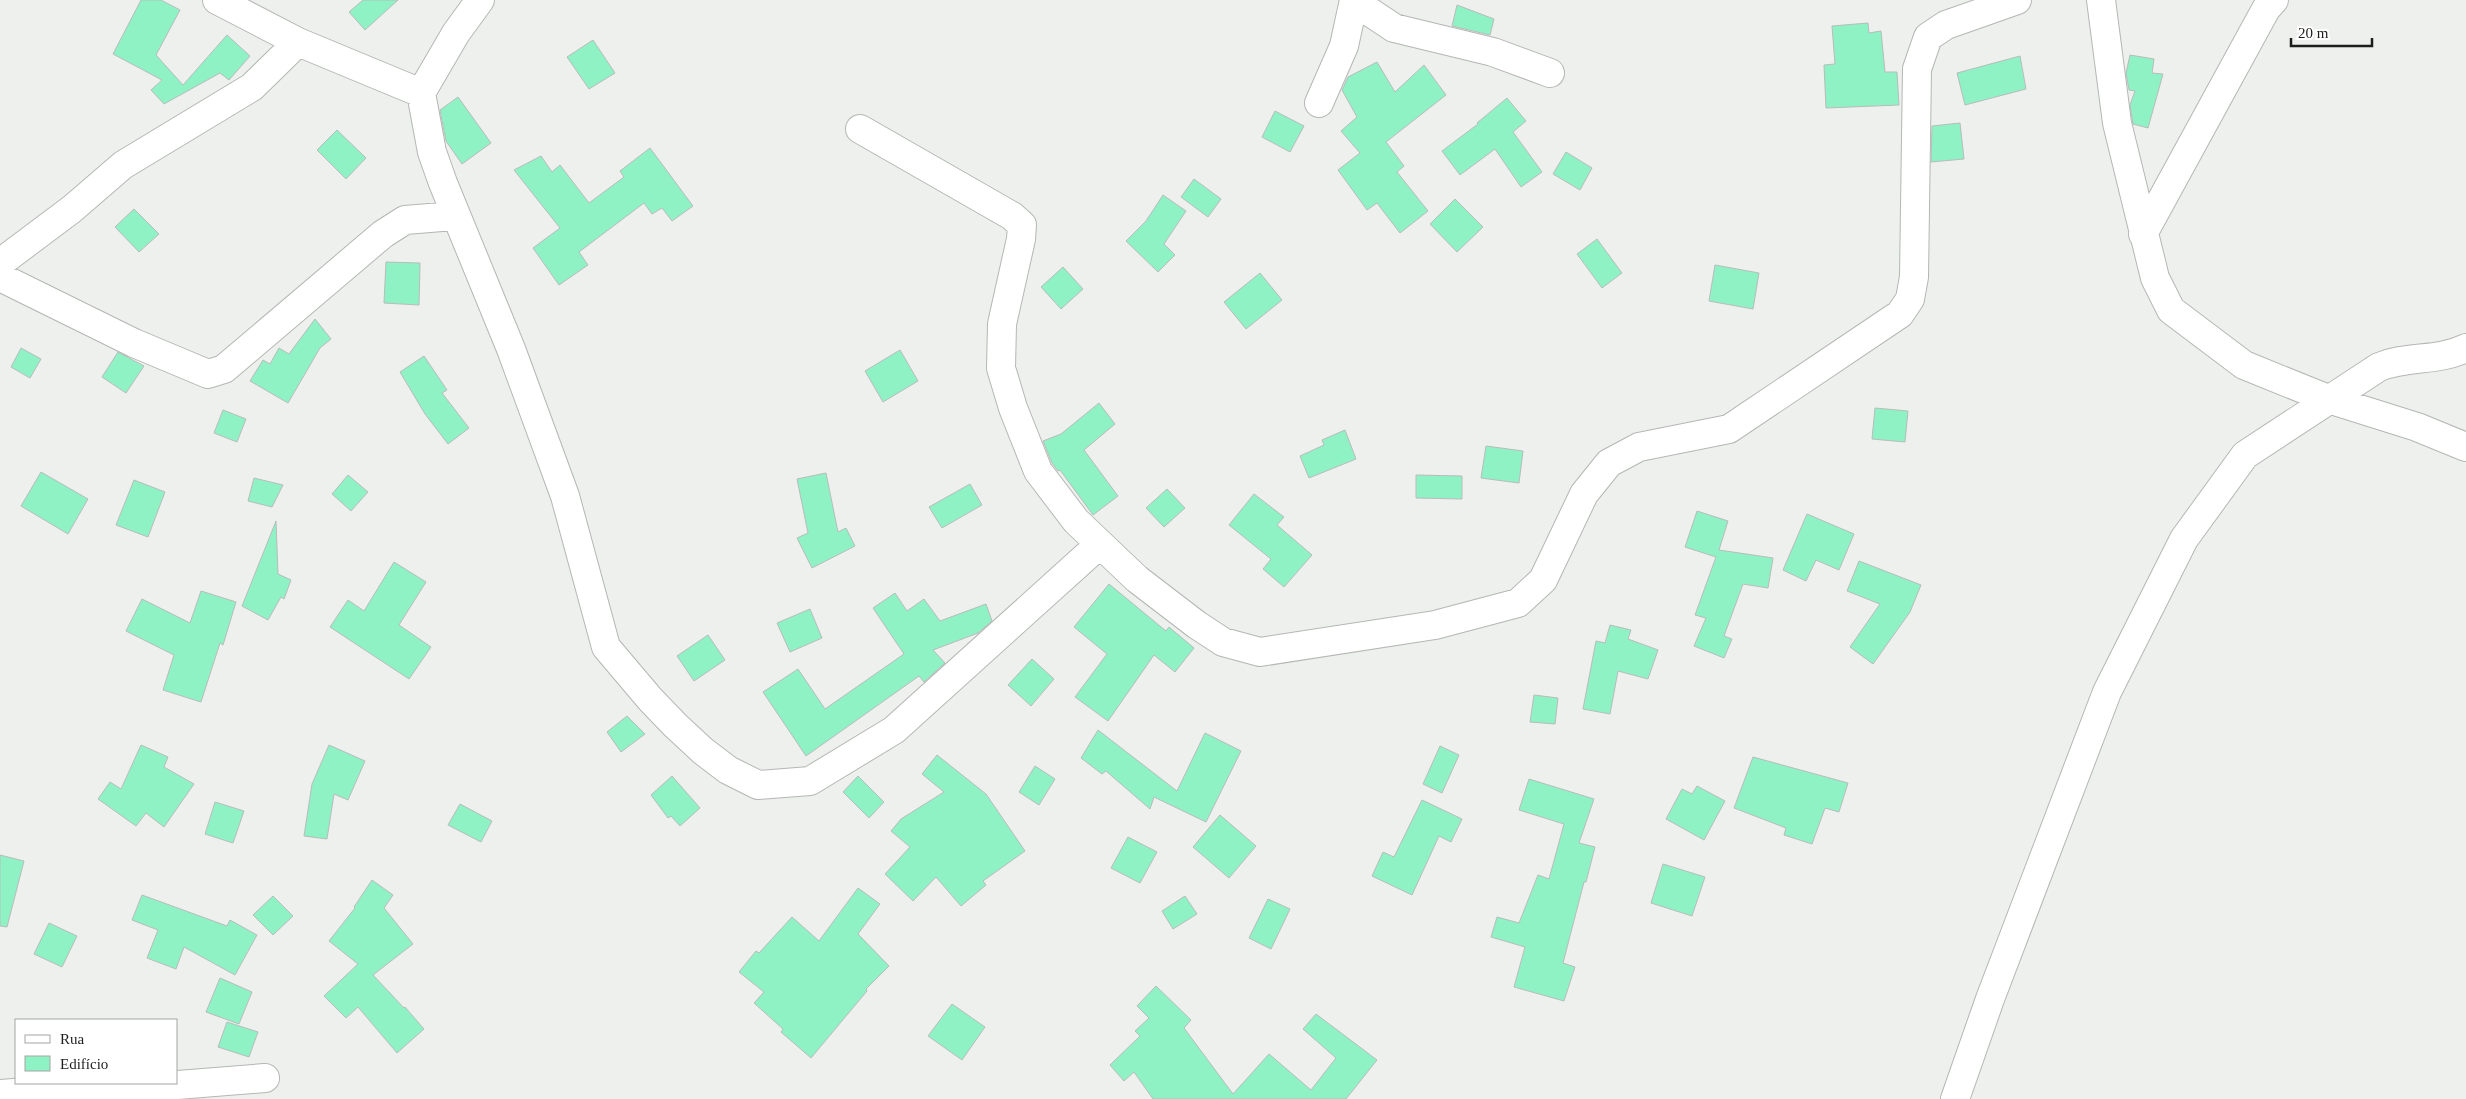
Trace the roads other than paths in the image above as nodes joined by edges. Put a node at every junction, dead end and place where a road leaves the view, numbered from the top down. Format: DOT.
graph roads {
  1 [pos="217,0"];
  2 [pos="480,0"];
  3 [pos="2017,0"];
  4 [pos="2101,0"];
  5 [pos="2274,0"];
  6 [pos="1354,1"];
  7 [pos="298,42"];
  8 [pos="1550,73"];
  9 [pos="421,93"];
  10 [pos="1319,103"];
  11 [pos="860,129"];
  12 [pos="454,216"];
  13 [pos="2143,234"];
  14 [pos="0,263"];
  15 [pos="0,277"];
  16 [pos="2466,348"];
  17 [pos="2328,399"];
  18 [pos="2466,447"];
  19 [pos="1100,544"];
  20 [pos="265,1078"];
  21 [pos="0,1094"];
  22 [pos="1956,1099"];
  1 -- 7 [label="street"];
  2 -- 9 [label="street"];
  3 -- 19 [label="street"];
  4 -- 13 [label="street"];
  5 -- 13 [label="street"];
  6 -- 8 [label="street"];
  6 -- 10 [label="street"];
  7 -- 9 [label="street"];
  7 -- 14 [label="street"];
  9 -- 12 [label="street"];
  11 -- 19 [label="street"];
  12 -- 15 [label="street"];
  12 -- 19 [label="street"];
  13 -- 17 [label="street"];
  16 -- 17 [label="street"];
  17 -- 18 [label="street"];
  17 -- 22 [label="street"];
  20 -- 21 [label="street"];
}
